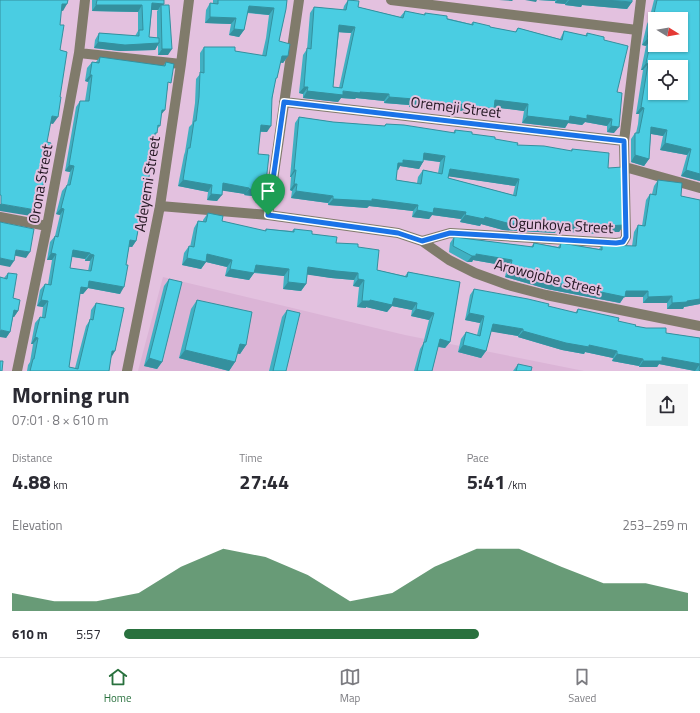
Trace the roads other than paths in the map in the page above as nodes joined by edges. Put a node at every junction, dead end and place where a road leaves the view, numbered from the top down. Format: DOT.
graph roads {
  1 [pos="189,0"];
  2 [pos="299,0"];
  3 [pos="391,0"];
  4 [pos="641,0"];
  5 [pos="85,1"];
  6 [pos="637,30"];
  7 [pos="79,53"];
  8 [pos="181,64"];
  9 [pos="284,102"];
  10 [pos="624,141"];
  11 [pos="625,167"];
  12 [pos="700,188"];
  13 [pos="160,206"];
  14 [pos="268,215"];
  15 [pos="0,216"];
  16 [pos="47,226"];
  17 [pos="422,241"];
  18 [pos="700,326"];
  19 [pos="17,371"];
  20 [pos="127,371"];
  1 -- 8 [label="street, Adeyemi Street"];
  2 -- 9 [label="street"];
  3 -- 6 [label="street"];
  4 -- 6 [label="street, Ogunkoya Street"];
  5 -- 7 [label="street, Orona Street"];
  6 -- 10 [label="street, Ogunkoya Street"];
  7 -- 8 [label="street"];
  7 -- 16 [label="street, Orona Street"];
  8 -- 13 [label="street, Adeyemi Street"];
  9 -- 10 [label="street, Oremeji Street"];
  9 -- 14 [label="street"];
  10 -- 11 [label="street, Ogunkoya Street"];
  11 -- 12 [label="street"];
  11 -- 17 [label="street, Ogunkoya Street"];
  13 -- 14 [label="street, Arowojobe Street"];
  13 -- 20 [label="street, Adeyemi Street"];
  14 -- 17 [label="street, Arowojobe Street"];
  15 -- 16 [label="street"];
  16 -- 19 [label="street, Orona Street"];
  17 -- 18 [label="street, Arowojobe Street"];
}
